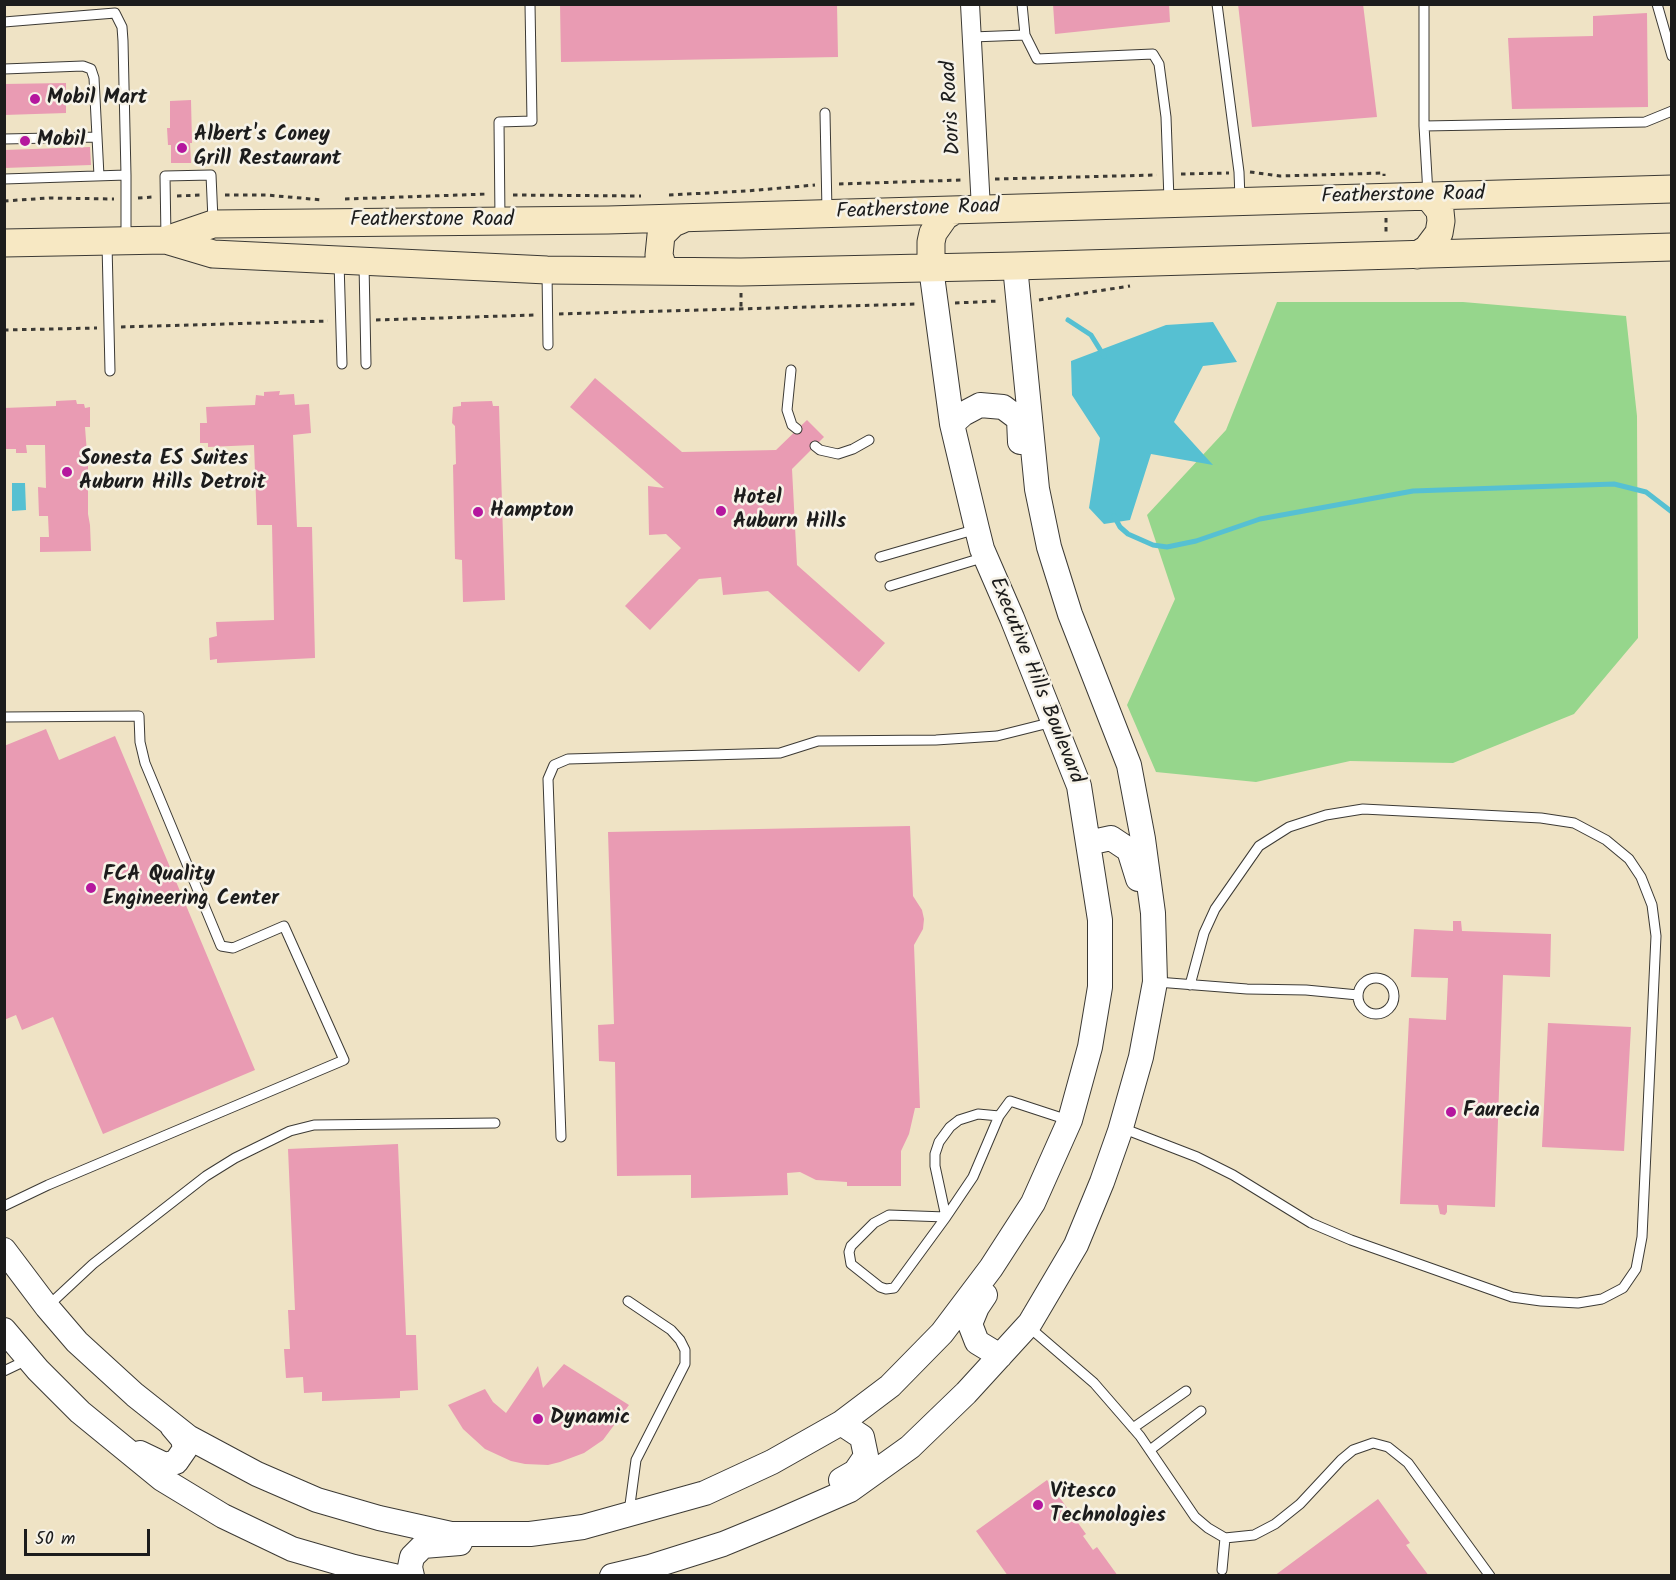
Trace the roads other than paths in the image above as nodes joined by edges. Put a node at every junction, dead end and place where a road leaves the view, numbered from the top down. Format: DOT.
graph roads {
  1 [pos="530,4"];
  2 [pos="970,4"];
  3 [pos="1022,4"];
  4 [pos="1217,4"];
  5 [pos="1424,4"];
  6 [pos="1657,4"];
  7 [pos="115,9"];
  8 [pos="4,22"];
  9 [pos="1025,35"];
  10 [pos="972,37"];
  11 [pos="1671,56"];
  12 [pos="4,69"];
  13 [pos="1671,111"];
  14 [pos="825,113"];
  15 [pos="1424,126"];
  16 [pos="97,137"];
  17 [pos="4,139"];
  18 [pos="126,175"];
  19 [pos="99,176"];
  20 [pos="4,179"];
  21 [pos="1671,189"];
  22 [pos="1428,196"];
  23 [pos="1240,201"];
  24 [pos="1170,203"];
  25 [pos="968,209"];
  26 [pos="827,214"];
  27 [pos="685,218"];
  28 [pos="500,221"];
  29 [pos="213,224"];
  30 [pos="166,240"];
  31 [pos="117,241"];
  32 [pos="4,243"];
  33 [pos="1671,247"];
  34 [pos="1417,255"];
  35 [pos="352,261"];
  36 [pos="1015,266"];
  37 [pos="932,268"];
  38 [pos="547,270"];
  39 [pos="664,271"];
  40 [pos="548,345"];
  41 [pos="342,364"];
  42 [pos="366,364"];
  43 [pos="110,370"];
  44 [pos="791,370"];
  45 [pos="952,424"];
  46 [pos="797,429"];
  47 [pos="869,440"];
  48 [pos="815,446"];
  49 [pos="977,529"];
  50 [pos="1049,547"];
  51 [pos="880,557"];
  52 [pos="986,557"];
  53 [pos="890,586"];
  54 [pos="4,717"];
  55 [pos="1054,722"];
  56 [pos="1088,843"];
  57 [pos="1155,981"];
  58 [pos="1190,985"];
  59 [pos="1358,995"];
  60 [pos="999,1116"];
  61 [pos="1070,1120"];
  62 [pos="495,1123"];
  63 [pos="1121,1127"];
  64 [pos="561,1137"];
  65 [pos="1033,1203"];
  66 [pos="4,1206"];
  67 [pos="946,1217"];
  68 [pos="4,1250"];
  69 [pos="628,1301"];
  70 [pos="47,1307"];
  71 [pos="1027,1326"];
  72 [pos="4,1330"];
  73 [pos="1000,1356"];
  74 [pos="33,1364"];
  75 [pos="4,1371"];
  76 [pos="1186,1391"];
  77 [pos="1201,1411"];
  78 [pos="169,1421"];
  79 [pos="841,1423"];
  80 [pos="1133,1428"];
  81 [pos="1150,1450"];
  82 [pos="628,1514"];
  83 [pos="779,1521"];
  84 [pos="530,1534"];
  85 [pos="1225,1538"];
  86 [pos="1222,1570"];
  87 [pos="651,1571"];
  88 [pos="394,1575"];
  89 [pos="412,1575"];
  90 [pos="612,1575"];
  91 [pos="1490,1575"];
  1 -- 28 [label="lane"];
  2 -- 10 [label="street, Doris Road"];
  3 -- 9 [label="lane"];
  4 -- 23 [label="lane"];
  5 -- 15 [label="lane"];
  6 -- 11 [label="lane"];
  7 -- 8 [label="lane"];
  7 -- 18 [label="lane"];
  9 -- 10 [label="lane"];
  9 -- 24 [label="lane"];
  10 -- 25 [label="street, Doris Road"];
  12 -- 16 [label="lane"];
  13 -- 15 [label="lane"];
  14 -- 26 [label="lane"];
  15 -- 22 [label="lane"];
  16 -- 17 [label="lane"];
  16 -- 19 [label="lane"];
  18 -- 19 [label="lane"];
  18 -- 31 [label="lane"];
  19 -- 20 [label="lane"];
  21 -- 22 [label="main road, Featherstone Road"];
  22 -- 23 [label="main road, Featherstone Road"];
  22 -- 34 [label="main road"];
  23 -- 24 [label="main road, Featherstone Road"];
  24 -- 25 [label="main road, Featherstone Road"];
  25 -- 26 [label="main road, Featherstone Road"];
  25 -- 37 [label="main road"];
  26 -- 27 [label="main road, Featherstone Road"];
  27 -- 28 [label="main road, Featherstone Road"];
  27 -- 39 [label="main road"];
  28 -- 29 [label="main road, Featherstone Road"];
  29 -- 30 [label="main road, Featherstone Road"];
  29 -- 30 [label="lane"];
  30 -- 31 [label="main road, Featherstone Road"];
  30 -- 35 [label="main road, Featherstone Road"];
  31 -- 32 [label="main road, Featherstone Road"];
  31 -- 43 [label="lane"];
  33 -- 34 [label="main road, Featherstone Road"];
  34 -- 36 [label="main road, Featherstone Road"];
  35 -- 38 [label="main road, Featherstone Road"];
  35 -- 41 [label="lane"];
  35 -- 42 [label="lane"];
  36 -- 37 [label="main road, Featherstone Road"];
  36 -- 50 [label="street"];
  37 -- 39 [label="main road, Featherstone Road"];
  37 -- 45 [label="street, Executive Hills Boulevard"];
  38 -- 39 [label="main road, Featherstone Road"];
  38 -- 40 [label="lane"];
  44 -- 46 [label="lane"];
  45 -- 49 [label="street, Executive Hills Boulevard"];
  45 -- 50 [label="street"];
  47 -- 48 [label="lane"];
  49 -- 51 [label="lane"];
  49 -- 52 [label="street, Executive Hills Boulevard"];
  50 -- 57 [label="street"];
  52 -- 53 [label="lane"];
  52 -- 55 [label="street, Executive Hills Boulevard"];
  54 -- 66 [label="lane"];
  55 -- 56 [label="street, Executive Hills Boulevard"];
  55 -- 64 [label="lane"];
  56 -- 57 [label="street"];
  56 -- 61 [label="street, Executive Hills Boulevard"];
  57 -- 58 [label="lane"];
  57 -- 63 [label="street"];
  58 -- 59 [label="lane"];
  58 -- 63 [label="lane"];
  60 -- 61 [label="lane"];
  60 -- 67 [label="lane"];
  60 -- 67 [label="lane"];
  61 -- 65 [label="street, Executive Hills Boulevard"];
  62 -- 70 [label="lane"];
  63 -- 71 [label="street"];
  65 -- 73 [label="street"];
  65 -- 79 [label="street, Executive Hills Boulevard"];
  67 -- 67 [label="lane"];
  68 -- 70 [label="street, Executive Hills Boulevard"];
  69 -- 82 [label="lane"];
  70 -- 78 [label="street, Executive Hills Boulevard"];
  71 -- 73 [label="street"];
  71 -- 80 [label="lane"];
  72 -- 74 [label="street"];
  73 -- 83 [label="street"];
  74 -- 75 [label="lane"];
  74 -- 78 [label="street"];
  74 -- 88 [label="street"];
  76 -- 80 [label="lane"];
  77 -- 81 [label="lane"];
  78 -- 84 [label="street, Executive Hills Boulevard"];
  79 -- 82 [label="street, Executive Hills Boulevard"];
  79 -- 83 [label="street"];
  80 -- 81 [label="lane"];
  81 -- 85 [label="lane"];
  82 -- 84 [label="street, Executive Hills Boulevard"];
  83 -- 87 [label="street"];
  84 -- 89 [label="street"];
  85 -- 86 [label="lane"];
  85 -- 91 [label="lane"];
  87 -- 90 [label="street"];
}
